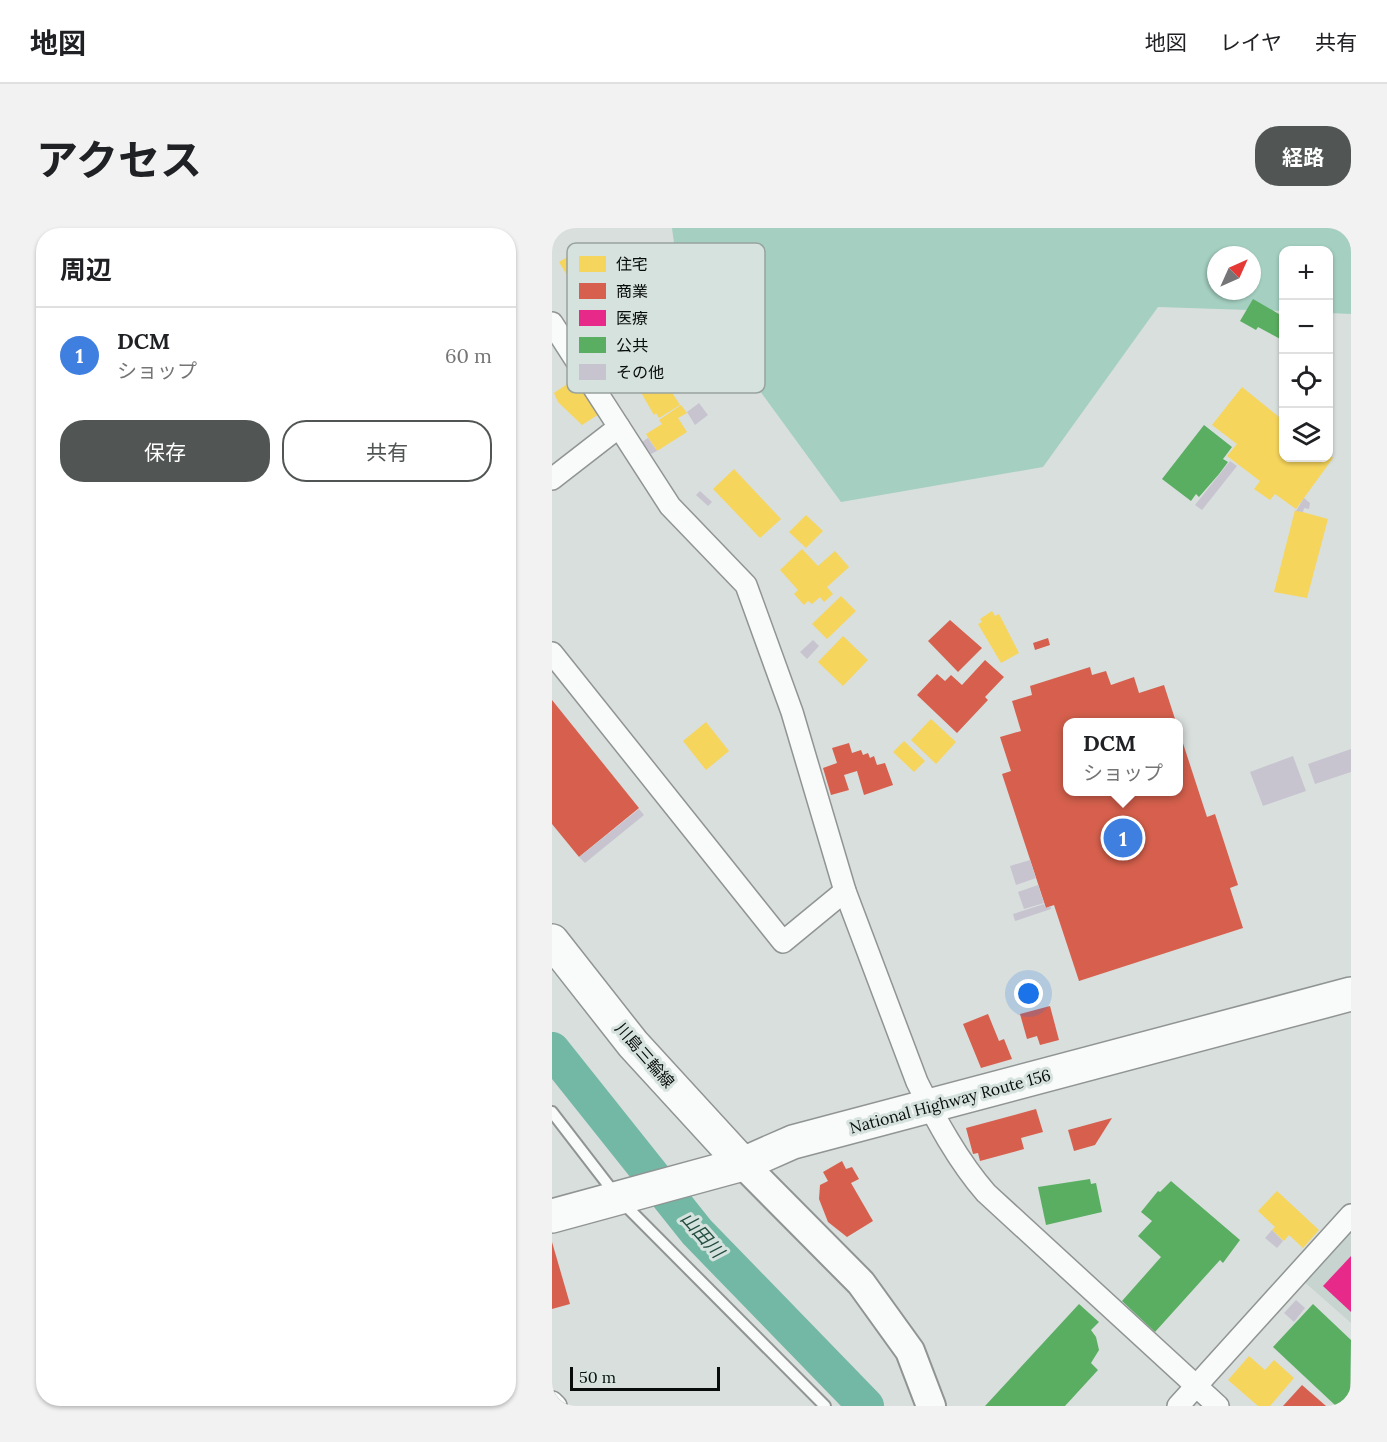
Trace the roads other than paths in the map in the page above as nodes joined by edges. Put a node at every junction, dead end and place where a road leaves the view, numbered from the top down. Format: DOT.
graph roads {
  1 [pos="552,323"];
  2 [pos="567,346"];
  3 [pos="597,393"];
  4 [pos="619,427"];
  5 [pos="552,479"];
  6 [pos="552,653"];
  7 [pos="845,891"];
  8 [pos="552,941"];
  9 [pos="1351,994"];
  10 [pos="930,1108"];
  11 [pos="552,1112"];
  12 [pos="744,1164"];
  13 [pos="625,1197"];
  14 [pos="1351,1215"];
  15 [pos="552,1216"];
  16 [pos="1197,1386"];
  17 [pos="552,1402"];
  18 [pos="556,1406"];
  19 [pos="825,1406"];
  20 [pos="931,1406"];
  21 [pos="1178,1406"];
  22 [pos="1218,1406"];
  1 -- 2 [label="street"];
  3 -- 4 [label="street"];
  4 -- 5 [label="street"];
  4 -- 7 [label="street"];
  6 -- 7 [label="street"];
  7 -- 10 [label="street"];
  8 -- 12 [label="main road, 川島三輪線"];
  9 -- 10 [label="main road, National Highway Route 156"];
  10 -- 12 [label="main road, National Highway Route 156"];
  10 -- 16 [label="street"];
  11 -- 13 [label="lane"];
  12 -- 13 [label="main road, National Highway Route 156"];
  12 -- 20 [label="street"];
  13 -- 15 [label="main road, National Highway Route 156"];
  13 -- 19 [label="lane"];
  14 -- 16 [label="street"];
  16 -- 21 [label="street"];
  16 -- 22 [label="street"];
  17 -- 18 [label="street"];
}
